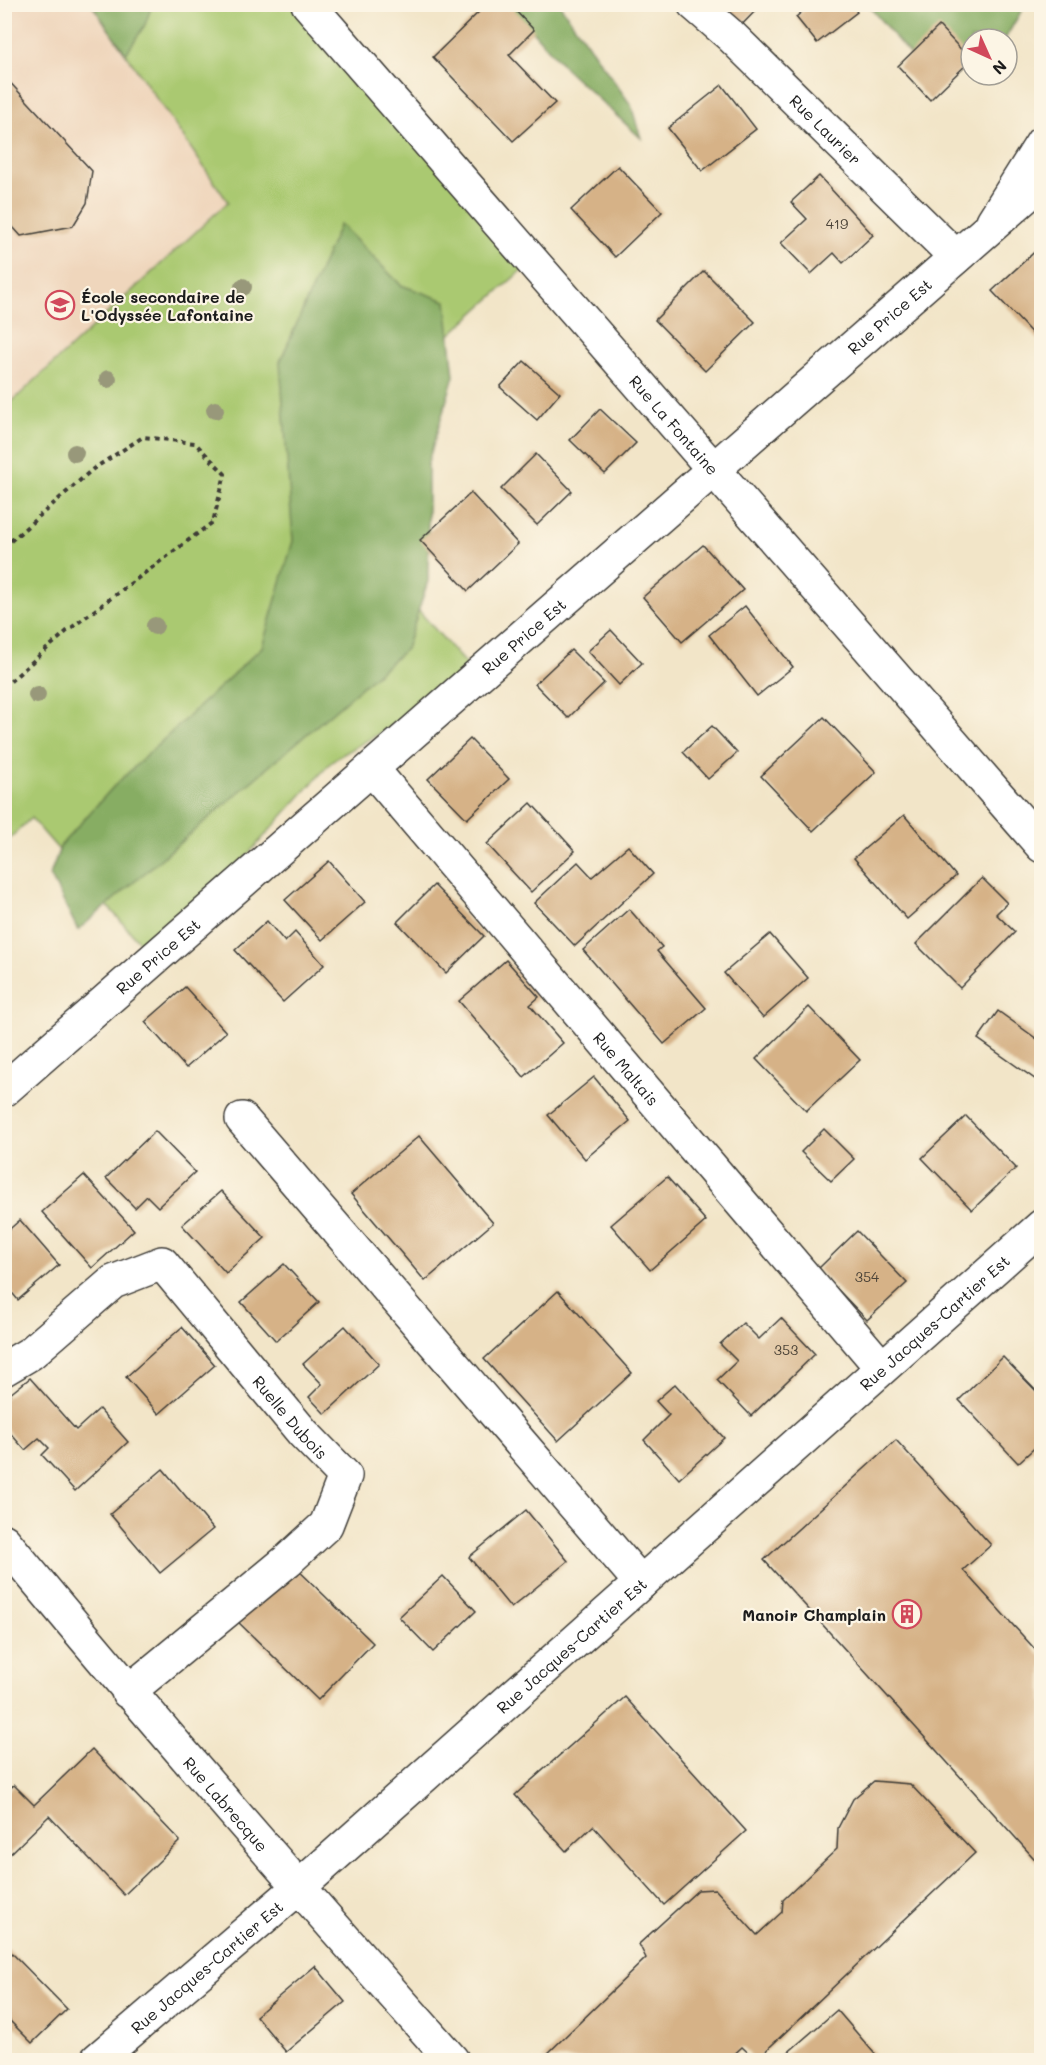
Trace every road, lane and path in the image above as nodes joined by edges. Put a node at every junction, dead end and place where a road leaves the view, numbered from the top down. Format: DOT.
graph roads {
  1 [pos="308,4"];
  2 [pos="694,4"];
  3 [pos="1041,143"];
  4 [pos="1041,182"];
  5 [pos="987,230"];
  6 [pos="956,257"];
  7 [pos="712,471"];
  8 [pos="4,547"];
  9 [pos="4,687"];
  10 [pos="372,769"];
  11 [pos="1041,846"];
  12 [pos="4,1090"];
  13 [pos="242,1119"];
  14 [pos="1041,1226"];
  15 [pos="882,1368"];
  16 [pos="4,1369"];
  17 [pos="4,1541"];
  18 [pos="641,1583"];
  19 [pos="128,1692"];
  20 [pos="298,1888"];
  21 [pos="97,2061"];
  22 [pos="452,2061"];
  1 -- 7 [label="street, Rue La Fontaine"];
  2 -- 6 [label="street, Rue Laurier"];
  3 -- 5 [label="street"];
  4 -- 5 [label="street, Rue Price Est"];
  5 -- 6 [label="street, Rue Price Est"];
  6 -- 7 [label="street, Rue Price Est"];
  7 -- 10 [label="street, Rue Price Est"];
  7 -- 11 [label="street, Rue La Fontaine"];
  8 -- 9 [label="path"];
  10 -- 12 [label="street, Rue Price Est"];
  10 -- 15 [label="street, Rue Maltais"];
  13 -- 18 [label="street"];
  14 -- 15 [label="street, Rue Jacques-Cartier Est"];
  15 -- 18 [label="street, Rue Jacques-Cartier Est"];
  16 -- 19 [label="street, Ruelle Dubois"];
  17 -- 19 [label="street, Rue Labrecque"];
  18 -- 20 [label="street, Rue Jacques-Cartier Est"];
  19 -- 20 [label="street, Rue Labrecque"];
  20 -- 21 [label="street, Rue Jacques-Cartier Est"];
  20 -- 22 [label="street, Rue Labrecque"];
}
